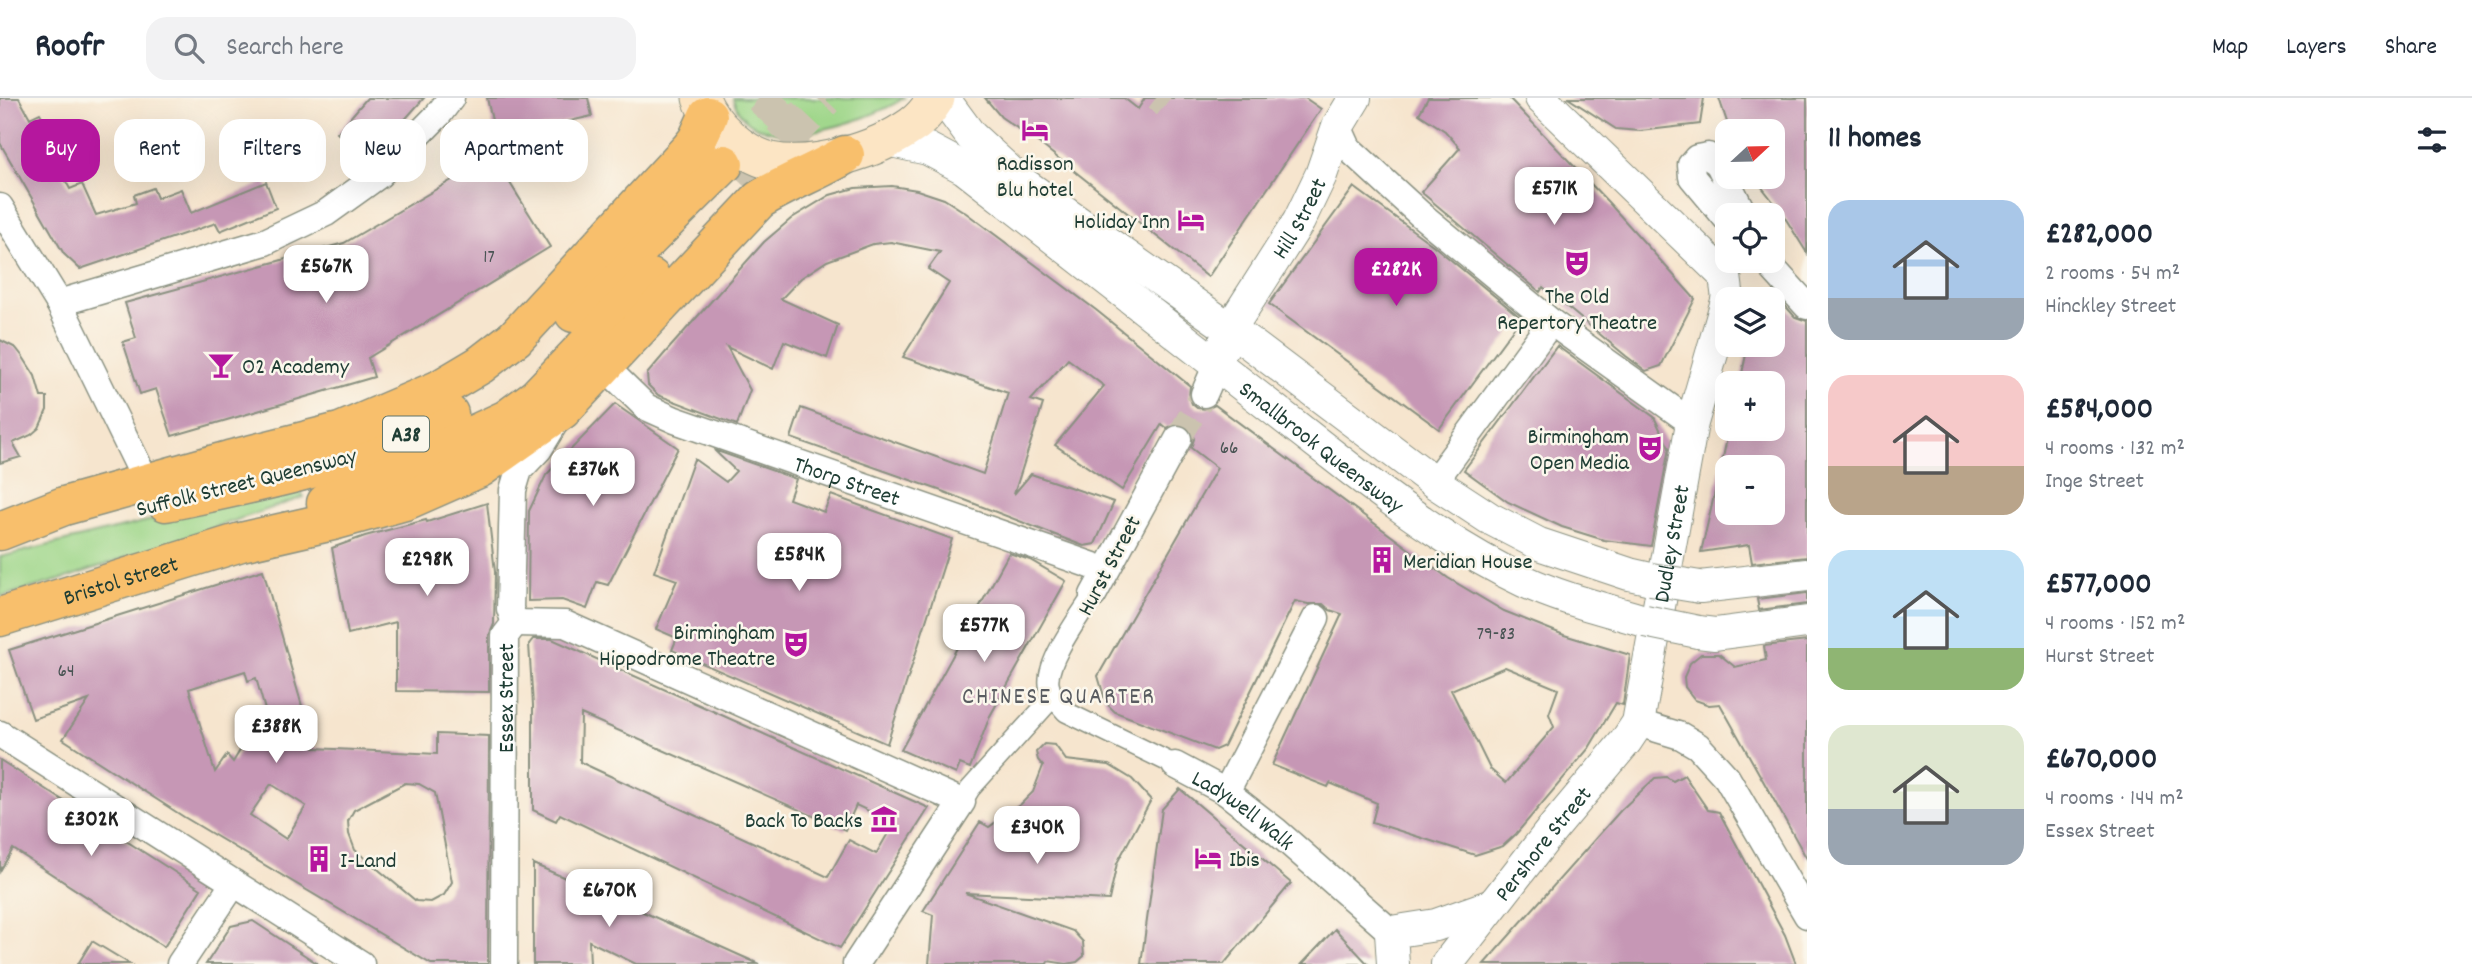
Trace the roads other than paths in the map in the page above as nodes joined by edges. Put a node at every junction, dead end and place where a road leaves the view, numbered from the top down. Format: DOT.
graph roads {
  1 [pos="451,98"];
  2 [pos="936,98"];
  3 [pos="943,98"];
  4 [pos="1356,98"];
  5 [pos="1541,98"];
  6 [pos="705,107"];
  7 [pos="1338,126"];
  8 [pos="887,141"];
  9 [pos="845,155"];
  10 [pos="1738,203"];
  11 [pos="1715,205"];
  12 [pos="0,207"];
  13 [pos="1785,265"];
  14 [pos="1777,273"];
  15 [pos="1726,287"];
  16 [pos="1807,288"];
  17 [pos="59,303"];
  18 [pos="1807,306"];
  19 [pos="1551,322"];
  20 [pos="1230,329"];
  21 [pos="1715,343"];
  22 [pos="1217,365"];
  23 [pos="604,366"];
  24 [pos="1204,394"];
  25 [pos="562,410"];
  26 [pos="1692,423"];
  27 [pos="1178,439"];
  28 [pos="1434,482"];
  29 [pos="147,483"];
  30 [pos="0,531"];
  31 [pos="0,538"];
  32 [pos="241,542"];
  33 [pos="1105,570"];
  34 [pos="1807,575"];
  35 [pos="1093,595"];
  36 [pos="0,617"];
  37 [pos="1316,618"];
  38 [pos="1807,622"];
  39 [pos="515,623"];
  40 [pos="1053,697"];
  41 [pos="1638,723"];
  42 [pos="1,736"];
  43 [pos="1175,765"];
  44 [pos="1226,792"];
  45 [pos="962,802"];
  46 [pos="234,883"];
  47 [pos="1492,905"];
  48 [pos="1807,915"];
  49 [pos="1391,932"];
  50 [pos="180,964"];
  51 [pos="361,964"];
  52 [pos="504,964"];
  53 [pos="856,964"];
  54 [pos="1393,964"];
  55 [pos="1447,964"];
  1 -- 17 [label="street"];
  2 -- 8 [label="main road"];
  3 -- 20 [label="street, Smallbrook Queensway"];
  4 -- 7 [label="street, Hill Street"];
  5 -- 15 [label="street"];
  6 -- 9 [label="main road"];
  6 -- 29 [label="highway"];
  7 -- 19 [label="street"];
  7 -- 20 [label="street, Hill Street"];
  8 -- 9 [label="main road"];
  8 -- 22 [label="street, Smallbrook Queensway"];
  9 -- 23 [label="highway"];
  10 -- 11 [label="street"];
  12 -- 17 [label="street"];
  13 -- 16 [label="street"];
  14 -- 18 [label="street"];
  17 -- 29 [label="street"];
  19 -- 26 [label="street"];
  19 -- 28 [label="street"];
  20 -- 22 [label="street, Hill Street"];
  20 -- 28 [label="street, Smallbrook Queensway"];
  21 -- 26 [label="street, Dudley Street"];
  22 -- 24 [label="street"];
  22 -- 38 [label="street, Smallbrook Queensway, bridge"];
  23 -- 25 [label="highway"];
  23 -- 33 [label="street, Thorp Street"];
  25 -- 32 [label="highway"];
  25 -- 39 [label="street, Essex Street"];
  26 -- 41 [label="street, Dudley Street"];
  27 -- 33 [label="street, Hurst Street"];
  28 -- 34 [label="street, Smallbrook Queensway, bridge"];
  29 -- 30 [label="highway"];
  31 -- 32 [label="highway, Suffolk Street Queensway / A38"];
  32 -- 36 [label="highway, Bristol Street / A38"];
  33 -- 35 [label="street, Hurst Street"];
  35 -- 40 [label="street, Hurst Street"];
  37 -- 44 [label="street"];
  39 -- 45 [label="street"];
  39 -- 52 [label="street, Essex Street"];
  40 -- 43 [label="street, Ladywell Walk"];
  40 -- 45 [label="street"];
  41 -- 47 [label="street, Pershore Street"];
  41 -- 48 [label="street"];
  42 -- 46 [label="street"];
  43 -- 44 [label="street, Ladywell Walk"];
  44 -- 49 [label="street, Ladywell Walk"];
  45 -- 53 [label="street"];
  46 -- 50 [label="street"];
  46 -- 51 [label="street"];
  47 -- 49 [label="street"];
  47 -- 55 [label="street, Pershore Street"];
  49 -- 54 [label="street"];
}
